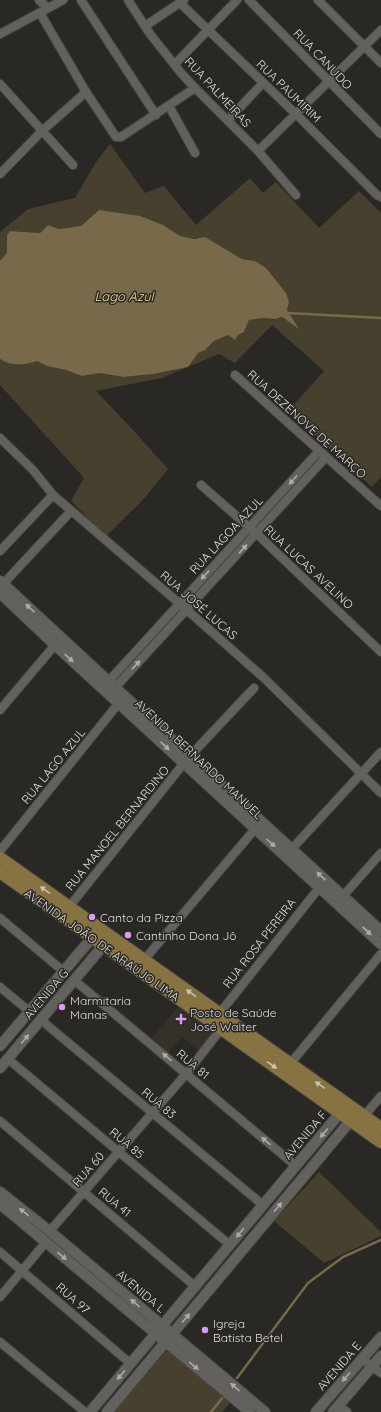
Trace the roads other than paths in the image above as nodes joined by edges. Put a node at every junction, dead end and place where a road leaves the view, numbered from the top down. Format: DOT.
graph roads {
  1 [pos="38,0"];
  2 [pos="63,0"];
  3 [pos="81,0"];
  4 [pos="128,0"];
  5 [pos="237,0"];
  6 [pos="249,0"];
  7 [pos="318,0"];
  8 [pos="182,1"];
  9 [pos="48,8"];
  10 [pos="40,13"];
  11 [pos="145,26"];
  12 [pos="208,29"];
  13 [pos="381,30"];
  14 [pos="0,34"];
  15 [pos="365,47"];
  16 [pos="381,63"];
  17 [pos="175,64"];
  18 [pos="328,82"];
  19 [pos="263,83"];
  20 [pos="0,84"];
  21 [pos="194,88"];
  22 [pos="86,92"];
  23 [pos="169,106"];
  24 [pos="296,114"];
  25 [pos="156,115"];
  26 [pos="228,120"];
  27 [pos="42,131"];
  28 [pos="381,134"];
  29 [pos="258,151"];
  30 [pos="195,153"];
  31 [pos="73,165"];
  32 [pos="0,174"];
  33 [pos="296,195"];
  34 [pos="381,197"];
  35 [pos="235,375"];
  36 [pos="1,442"];
  37 [pos="319,451"];
  38 [pos="326,458"];
  39 [pos="201,485"];
  40 [pos="53,495"];
  41 [pos="381,506"];
  42 [pos="70,510"];
  43 [pos="249,527"];
  44 [pos="257,534"];
  45 [pos="0,551"];
  46 [pos="1,586"];
  47 [pos="179,603"];
  48 [pos="187,610"];
  49 [pos="38,622"];
  50 [pos="55,645"];
  51 [pos="381,652"];
  52 [pos="109,688"];
  53 [pos="254,688"];
  54 [pos="122,700"];
  55 [pos="0,710"];
  56 [pos="381,752"];
  57 [pos="187,760"];
  58 [pos="361,774"];
  59 [pos="381,794"];
  60 [pos="231,800"];
  61 [pos="255,829"];
  62 [pos="0,851"];
  63 [pos="288,853"];
  64 [pos="381,853"];
  65 [pos="0,858"];
  66 [pos="0,872"];
  67 [pos="319,888"];
  68 [pos="342,896"];
  69 [pos="69,907"];
  70 [pos="0,918"];
  71 [pos="381,931"];
  72 [pos="96,933"];
  73 [pos="107,941"];
  74 [pos="381,944"];
  75 [pos="381,954"];
  76 [pos="144,960"];
  77 [pos="63,971"];
  78 [pos="74,980"];
  79 [pos="0,987"];
  80 [pos="29,1011"];
  81 [pos="219,1014"];
  82 [pos="41,1020"];
  83 [pos="221,1029"];
  84 [pos="235,1032"];
  85 [pos="253,1044"];
  86 [pos="0,1046"];
  87 [pos="8,1059"];
  88 [pos="290,1064"];
  89 [pos="0,1068"];
  90 [pos="186,1074"];
  91 [pos="381,1096"];
  92 [pos="352,1107"];
  93 [pos="152,1113"];
  94 [pos="340,1113"];
  95 [pos="357,1120"];
  96 [pos="0,1121"];
  97 [pos="381,1128"];
  98 [pos="381,1142"];
  99 [pos="119,1152"];
  100 [pos="296,1166"];
  101 [pos="84,1191"];
  102 [pos="0,1192"];
  103 [pos="0,1204"];
  104 [pos="263,1205"];
  105 [pos="37,1228"];
  106 [pos="50,1232"];
  107 [pos="46,1242"];
  108 [pos="230,1245"];
  109 [pos="0,1252"];
  110 [pos="22,1270"];
  111 [pos="196,1287"];
  112 [pos="0,1297"];
  113 [pos="162,1326"];
  114 [pos="155,1334"];
  115 [pos="172,1334"];
  116 [pos="381,1337"];
  117 [pos="0,1342"];
  118 [pos="166,1342"];
  119 [pos="381,1356"];
  120 [pos="362,1359"];
  121 [pos="131,1364"];
  122 [pos="372,1366"];
  123 [pos="381,1373"];
  124 [pos="340,1410"];
  125 [pos="85,1412"];
  126 [pos="90,1412"];
  127 [pos="107,1412"];
  128 [pos="250,1412"];
  129 [pos="265,1412"];
  130 [pos="316,1412"];
  1 -- 9 [label="street"];
  2 -- 9 [label="street"];
  3 -- 25 [label="street"];
  4 -- 11 [label="street, RUA PALMEIRAS"];
  5 -- 12 [label="street"];
  6 -- 18 [label="street, RUA CANUDO"];
  7 -- 15 [label="street"];
  8 -- 11 [label="street"];
  8 -- 12 [label="street, RUA PAUMIRIM"];
  9 -- 10 [label="street"];
  10 -- 14 [label="street"];
  10 -- 22 [label="street"];
  11 -- 17 [label="street, RUA PALMEIRAS"];
  12 -- 17 [label="street"];
  12 -- 19 [label="street, RUA PAUMIRIM"];
  13 -- 15 [label="street"];
  15 -- 16 [label="street"];
  15 -- 18 [label="street"];
  17 -- 21 [label="street, RUA PALMEIRAS"];
  18 -- 24 [label="street"];
  18 -- 28 [label="street, RUA CANUDO"];
  19 -- 24 [label="street, RUA PAUMIRIM"];
  19 -- 26 [label="street"];
  20 -- 27 [label="street"];
  21 -- 23 [label="street"];
  21 -- 26 [label="street, RUA PALMEIRAS"];
  22 -- 25 [label="street"];
  22 -- 27 [label="street"];
  23 -- 25 [label="street"];
  23 -- 30 [label="street"];
  24 -- 29 [label="street"];
  24 -- 34 [label="street, RUA PAUMIRIM"];
  26 -- 29 [label="street, RUA PALMEIRAS"];
  27 -- 31 [label="street"];
  27 -- 32 [label="street"];
  29 -- 33 [label="street, RUA PALMEIRAS"];
  35 -- 37 [label="street, RUA DEZENOVE DE MARÇO"];
  36 -- 40 [label="street, RUA JOSÉ LUCAS"];
  37 -- 38 [label="street, RUA DEZENOVE DE MARÇO"];
  37 -- 43 [label="street, RUA LAGOA AZUL, one-way"];
  38 -- 41 [label="street, RUA DEZENOVE DE MARÇO"];
  38 -- 44 [label="street, RUA LAGOA AZUL"];
  39 -- 43 [label="street, RUA LUCAS AVELINO"];
  40 -- 42 [label="street, RUA JOSÉ LUCAS"];
  40 -- 45 [label="street"];
  42 -- 46 [label="street"];
  42 -- 47 [label="street, RUA JOSÉ LUCAS"];
  43 -- 44 [label="street, RUA LUCAS AVELINO"];
  43 -- 47 [label="street, RUA LAGOA AZUL, one-way"];
  48 -- 44 [label="street, RUA LAGOA AZUL, one-way"];
  44 -- 51 [label="street, RUA LUCAS AVELINO"];
  46 -- 49 [label="street, AVENIDA BERNARDO MANUEL"];
  47 -- 48 [label="street, RUA JOSÉ LUCAS"];
  47 -- 52 [label="street, RUA LAGOA AZUL"];
  52 -- 48 [label="street, RUA LAGOA AZUL, one-way"];
  48 -- 58 [label="street, RUA JOSÉ LUCAS"];
  49 -- 50 [label="street, AVENIDA BERNARDO MANUEL"];
  49 -- 52 [label="street, AVENIDA BERNARDO MANUEL"];
  50 -- 52 [label="street, AVENIDA BERNARDO MANUEL, one-way"];
  50 -- 55 [label="street"];
  52 -- 54 [label="street, AVENIDA BERNARDO MANUEL"];
  53 -- 57 [label="street, RUA MANOEL BERNARDINO"];
  54 -- 57 [label="street, AVENIDA BERNARDO MANUEL"];
  54 -- 62 [label="street, RUA LAGO AZUL"];
  56 -- 58 [label="street"];
  57 -- 60 [label="street, AVENIDA BERNARDO MANUEL"];
  57 -- 69 [label="street, RUA MANOEL BERNARDINO"];
  58 -- 59 [label="street, RUA JOSÉ LUCAS"];
  58 -- 63 [label="street"];
  60 -- 61 [label="street, AVENIDA BERNARDO MANUEL"];
  60 -- 63 [label="street, AVENIDA BERNARDO MANUEL"];
  61 -- 63 [label="street, AVENIDA BERNARDO MANUEL, one-way"];
  61 -- 76 [label="street"];
  63 -- 67 [label="street, AVENIDA BERNARDO MANUEL"];
  68 -- 63 [label="street, AVENIDA BERNARDO MANUEL, one-way"];
  64 -- 68 [label="street"];
  69 -- 65 [label="main road, AVENIDA JOÃO DE ARAÚJO LIMA, one-way"];
  66 -- 72 [label="main road, AVENIDA JOÃO DE ARAÚJO LIMA"];
  67 -- 74 [label="street, AVENIDA BERNARDO MANUEL, one-way"];
  67 -- 81 [label="street, RUA ROSA PEREIRA"];
  68 -- 71 [label="street, AVENIDA BERNARDO MANUEL"];
  69 -- 72 [label="main road, AVENIDA JOÃO DE ARAÚJO LIMA"];
  70 -- 77 [label="street"];
  72 -- 73 [label="main road, AVENIDA JOÃO DE ARAÚJO LIMA"];
  72 -- 77 [label="street, AVENIDA G"];
  73 -- 76 [label="main road, AVENIDA JOÃO DE ARAÚJO LIMA"];
  73 -- 78 [label="street, AVENIDA G"];
  73 -- 83 [label="main road, AVENIDA JOÃO DE ARAÚJO LIMA"];
  75 -- 88 [label="street"];
  81 -- 76 [label="main road, AVENIDA JOÃO DE ARAÚJO LIMA, one-way"];
  77 -- 80 [label="street, AVENIDA G"];
  78 -- 82 [label="street, AVENIDA G"];
  90 -- 78 [label="street, RUA 81, one-way"];
  79 -- 80 [label="street"];
  80 -- 86 [label="street, AVENIDA G"];
  81 -- 84 [label="main road, AVENIDA JOÃO DE ARAÚJO LIMA"];
  87 -- 82 [label="street, AVENIDA G, one-way"];
  82 -- 93 [label="street, RUA 83"];
  83 -- 84 [label="main road, AVENIDA JOÃO DE ARAÚJO LIMA"];
  83 -- 90 [label="street, RUA 60"];
  84 -- 85 [label="main road, AVENIDA JOÃO DE ARAÚJO LIMA"];
  85 -- 88 [label="main road, AVENIDA JOÃO DE ARAÚJO LIMA"];
  85 -- 94 [label="main road, AVENIDA JOÃO DE ARAÚJO LIMA, one-way"];
  87 -- 89 [label="street, AVENIDA G"];
  87 -- 99 [label="street, RUA 85"];
  92 -- 88 [label="main road, AVENIDA JOÃO DE ARAÚJO LIMA, one-way"];
  90 -- 93 [label="street, RUA 60"];
  100 -- 90 [label="street, RUA 81, one-way"];
  91 -- 95 [label="street"];
  92 -- 94 [label="street, AVENIDA F"];
  92 -- 95 [label="main road, AVENIDA JOÃO DE ARAÚJO LIMA"];
  93 -- 99 [label="street, RUA 60"];
  93 -- 104 [label="street, RUA 83"];
  94 -- 95 [label="main road, AVENIDA JOÃO DE ARAÚJO LIMA"];
  94 -- 100 [label="street, AVENIDA F, one-way"];
  95 -- 97 [label="main road, AVENIDA JOÃO DE ARAÚJO LIMA"];
  95 -- 98 [label="main road, AVENIDA JOÃO DE ARAÚJO LIMA"];
  115 -- 95 [label="street, one-way"];
  96 -- 101 [label="street, RUA 41"];
  99 -- 101 [label="street, RUA 60"];
  99 -- 108 [label="street, RUA 85"];
  100 -- 104 [label="street, AVENIDA F"];
  101 -- 106 [label="street, RUA 60"];
  101 -- 111 [label="street, RUA 41"];
  105 -- 102 [label="street, AVENIDA L, one-way"];
  103 -- 105 [label="street, AVENIDA L"];
  104 -- 108 [label="street, AVENIDA F, one-way"];
  105 -- 106 [label="street, AVENIDA L"];
  105 -- 107 [label="street, AVENIDA L"];
  113 -- 106 [label="street, AVENIDA L, one-way"];
  107 -- 110 [label="street"];
  107 -- 114 [label="street, AVENIDA L, one-way"];
  108 -- 111 [label="street, AVENIDA F"];
  109 -- 110 [label="street, RUA 97"];
  110 -- 112 [label="street"];
  110 -- 121 [label="street, RUA 97"];
  111 -- 113 [label="street, AVENIDA F"];
  113 -- 114 [label="street, AVENIDA F"];
  113 -- 115 [label="street, AVENIDA L"];
  114 -- 118 [label="street, AVENIDA L"];
  114 -- 121 [label="street, AVENIDA F"];
  115 -- 118 [label="street"];
  129 -- 115 [label="street, AVENIDA L, one-way"];
  116 -- 120 [label="street, AVENIDA E"];
  117 -- 125 [label="street"];
  118 -- 127 [label="street"];
  118 -- 128 [label="street, AVENIDA L, one-way"];
  119 -- 122 [label="street, AVENIDA E"];
  120 -- 122 [label="street"];
  120 -- 130 [label="street, AVENIDA E, one-way"];
  121 -- 126 [label="street, AVENIDA F, one-way"];
  122 -- 123 [label="street"];
  122 -- 124 [label="street, AVENIDA E"];
}
